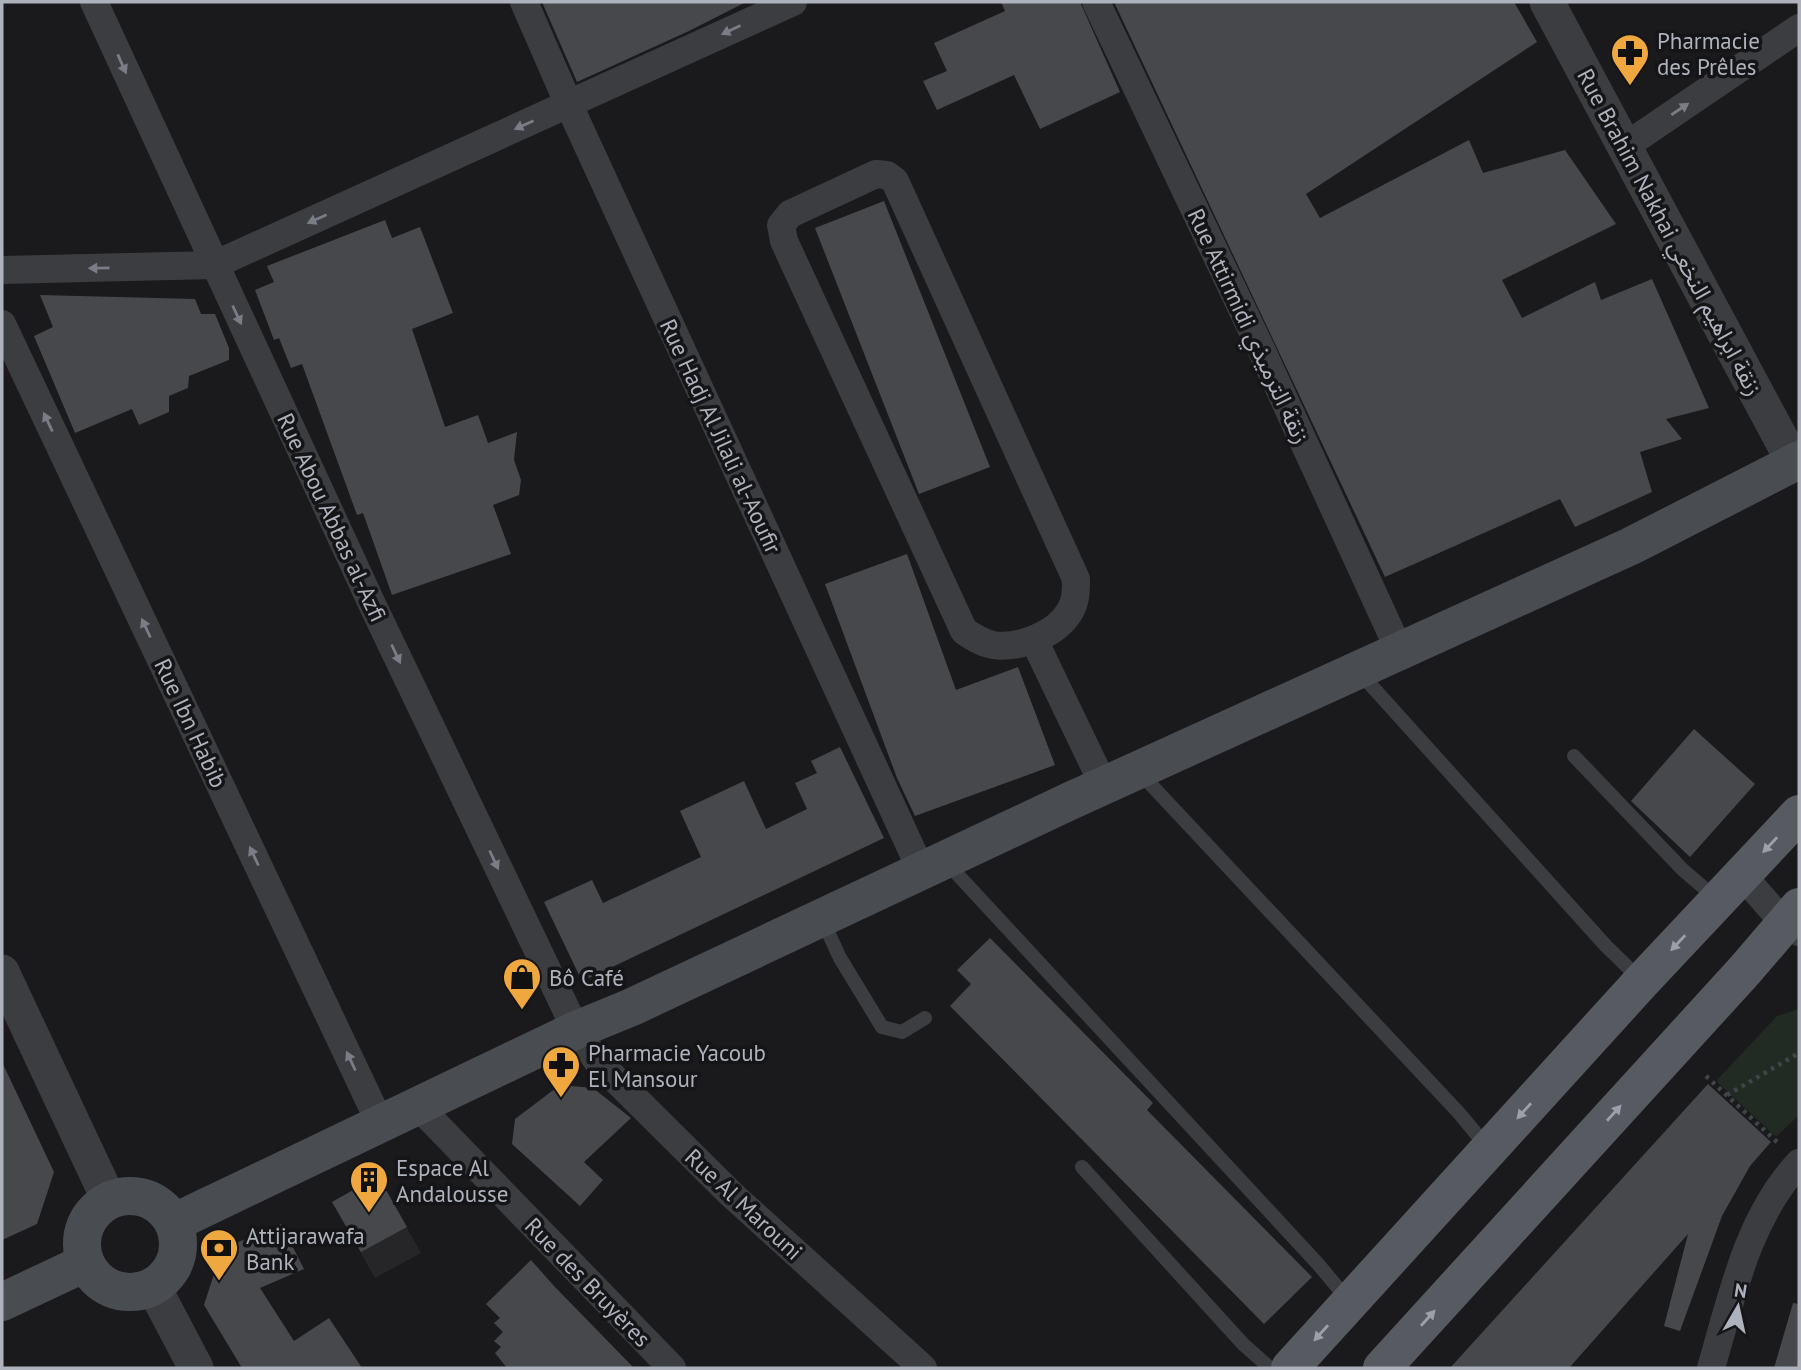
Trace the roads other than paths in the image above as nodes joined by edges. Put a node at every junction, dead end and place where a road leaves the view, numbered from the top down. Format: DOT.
graph roads {
  1 [pos="94,2"];
  2 [pos="524,2"];
  3 [pos="793,2"];
  4 [pos="1096,2"];
  5 [pos="1547,2"];
  6 [pos="1799,28"];
  7 [pos="569,105"];
  8 [pos="1624,147"];
  9 [pos="214,265"];
  10 [pos="2,270"];
  11 [pos="2,324"];
  12 [pos="1797,462"];
  13 [pos="1034,640"];
  14 [pos="1399,652"];
  15 [pos="1359,671"];
  16 [pos="1574,756"];
  17 [pos="1138,771"];
  18 [pos="1104,786"];
  19 [pos="1799,814"];
  20 [pos="932,865"];
  21 [pos="1730,888"];
  22 [pos="821,917"];
  23 [pos="1794,921"];
  24 [pos="2,972"];
  25 [pos="1642,981"];
  26 [pos="925,1018"];
  27 [pos="576,1030"];
  28 [pos="417,1105"];
  29 [pos="380,1123"];
  30 [pos="1489,1149"];
  31 [pos="1799,1163"];
  32 [pos="1082,1167"];
  33 [pos="109,1200"];
  34 [pos="173,1223"];
  35 [pos="85,1263"];
  36 [pos="153,1286"];
  37 [pos="2,1302"];
  38 [pos="1350,1302"];
  39 [pos="196,1368"];
  40 [pos="672,1368"];
  41 [pos="923,1368"];
  42 [pos="1270,1368"];
  43 [pos="1290,1368"];
  44 [pos="1382,1368"];
  45 [pos="1711,1368"];
  1 -- 9 [label="street, Rue Abou Abbas al-Azfi, one-way"];
  2 -- 7 [label="street, Rue Hadj Al Jilali al-Aoufir"];
  3 -- 7 [label="street, one-way"];
  4 -- 14 [label="street, Rue Attirmidi زنقة الترميذي"];
  5 -- 8 [label="street, Rue Brahim Nakhai زنقة ابراهيم النخعي"];
  8 -- 6 [label="street, one-way"];
  7 -- 9 [label="street, one-way"];
  7 -- 20 [label="street, Rue Hadj Al Jilali al-Aoufir"];
  8 -- 12 [label="street, Rue Brahim Nakhai زنقة ابراهيم النخعي"];
  9 -- 10 [label="street, one-way"];
  9 -- 27 [label="street, Rue Abou Abbas al-Azfi, one-way"];
  29 -- 11 [label="street, Rue Ibn Habib, one-way"];
  12 -- 14 [label="main road"];
  13 -- 13 [label="street"];
  13 -- 18 [label="street"];
  14 -- 15 [label="main road"];
  15 -- 17 [label="main road"];
  15 -- 25 [label="lane"];
  16 -- 21 [label="lane"];
  17 -- 18 [label="main road"];
  17 -- 30 [label="lane"];
  18 -- 20 [label="main road"];
  19 -- 21 [label="main road, one-way"];
  20 -- 22 [label="main road"];
  20 -- 38 [label="lane"];
  21 -- 23 [label="street"];
  21 -- 25 [label="main road, one-way"];
  22 -- 26 [label="lane"];
  22 -- 27 [label="main road"];
  44 -- 23 [label="main road, one-way"];
  24 -- 33 [label="street"];
  25 -- 30 [label="main road, one-way"];
  27 -- 28 [label="main road"];
  27 -- 41 [label="street, Rue Al Marouni"];
  28 -- 29 [label="main road"];
  28 -- 40 [label="street, Rue des Bruyères"];
  29 -- 34 [label="main road"];
  30 -- 38 [label="main road"];
  31 -- 45 [label="street"];
  32 -- 42 [label="lane"];
  33 -- 34 [label="main road"];
  33 -- 35 [label="main road"];
  34 -- 36 [label="main road"];
  35 -- 36 [label="main road"];
  35 -- 37 [label="main road"];
  36 -- 39 [label="street"];
  38 -- 43 [label="main road, one-way"];
}
